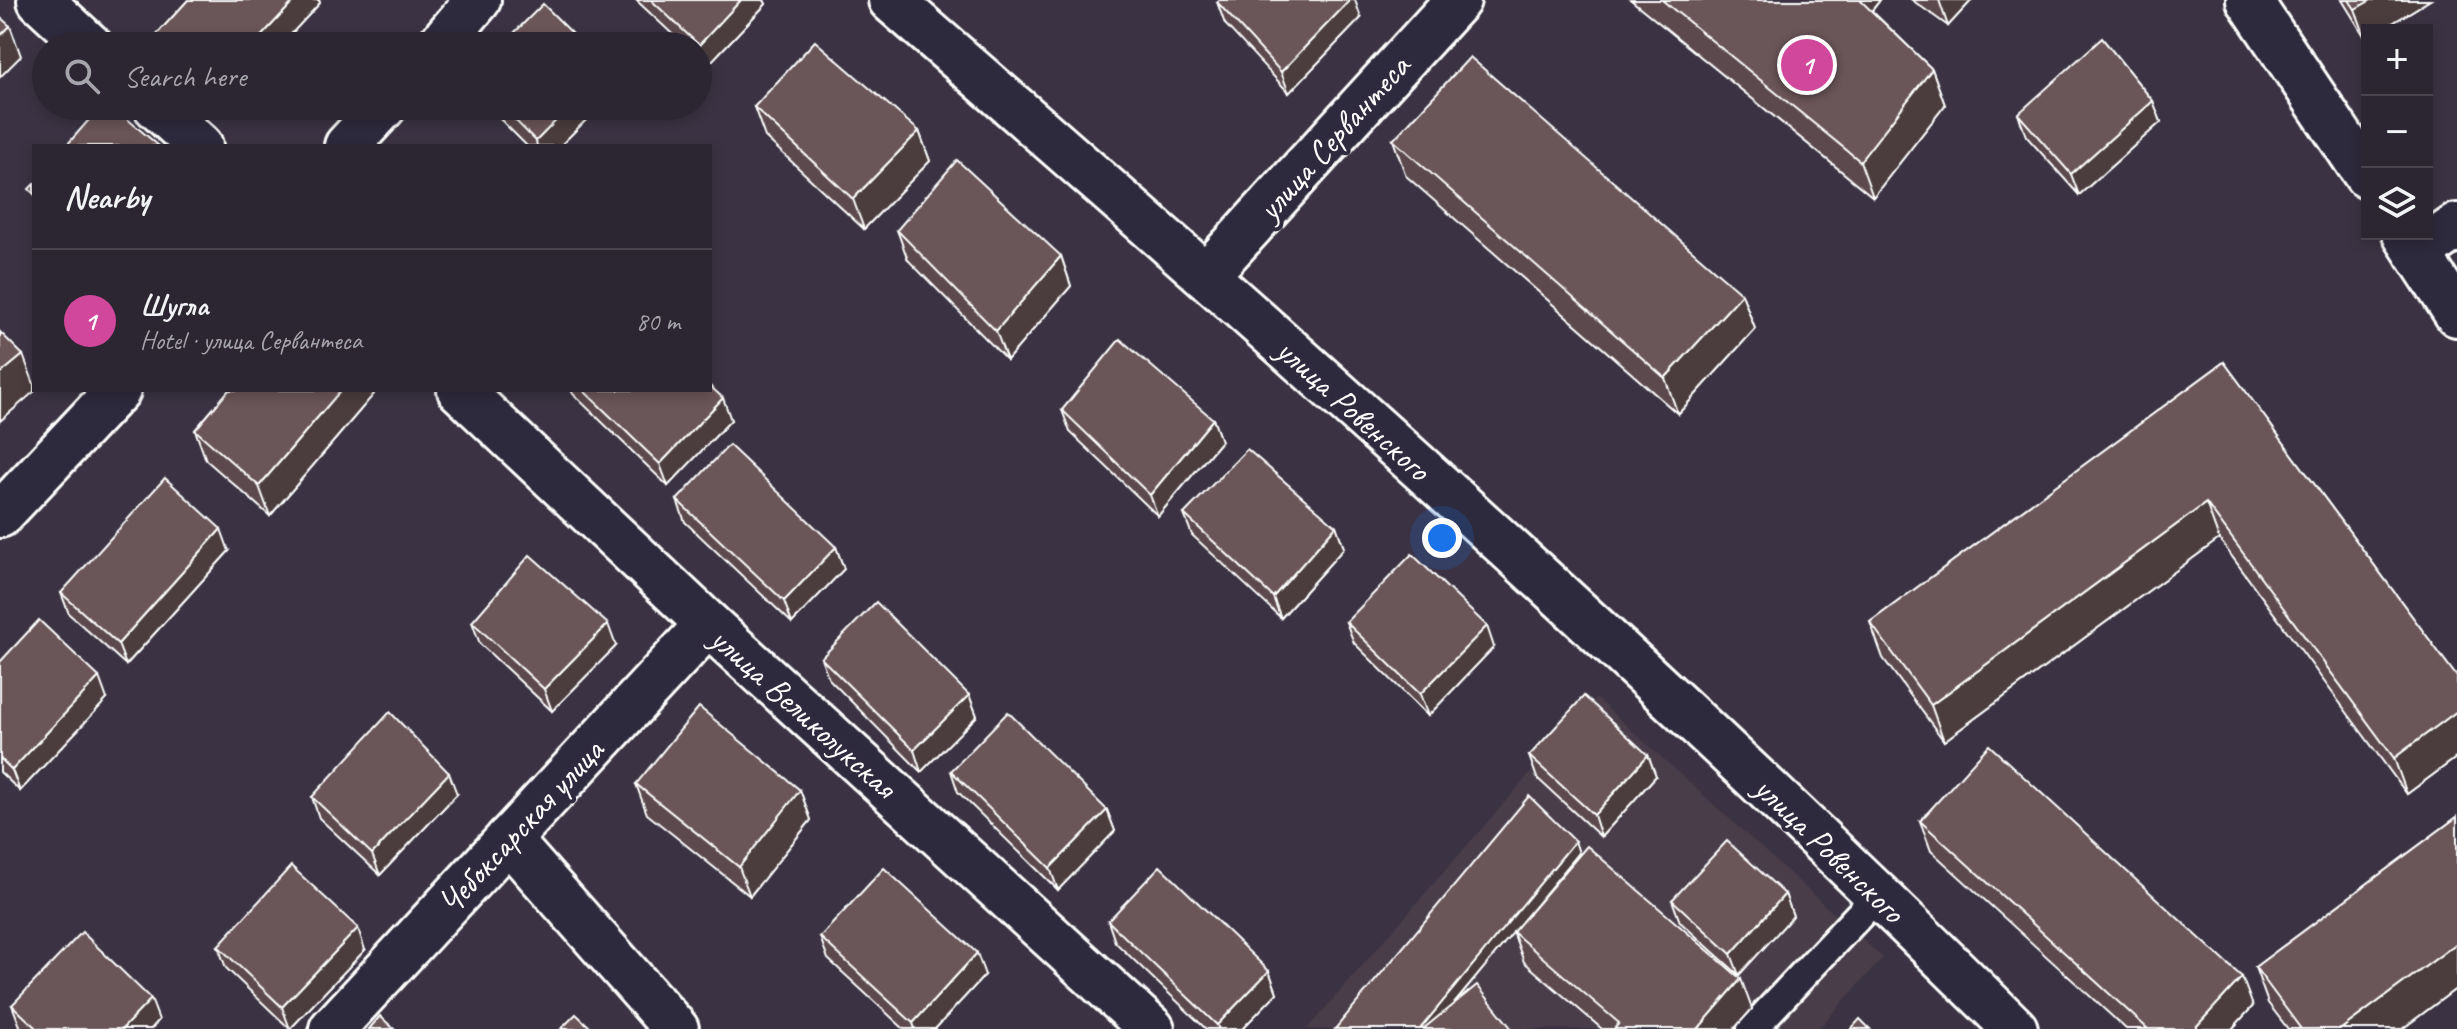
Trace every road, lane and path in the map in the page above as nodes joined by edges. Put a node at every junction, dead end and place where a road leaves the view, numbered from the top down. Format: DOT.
graph roads {
  1 [pos="40,0"];
  2 [pos="478,0"];
  3 [pos="891,0"];
  4 [pos="1458,0"];
  5 [pos="2249,0"];
  6 [pos="75,32"];
  7 [pos="451,32"];
  8 [pos="171,120"];
  9 [pos="371,120"];
  10 [pos="198,144"];
  11 [pos="349,144"];
  12 [pos="2362,168"];
  13 [pos="2457,226"];
  14 [pos="2412,243"];
  15 [pos="1207,274"];
  16 [pos="2457,314"];
  17 [pos="116,392"];
  18 [pos="462,392"];
  19 [pos="0,515"];
  20 [pos="708,624"];
  21 [pos="508,839"];
  22 [pos="1879,894"];
  23 [pos="332,1029"];
  24 [pos="676,1029"];
  25 [pos="1152,1029"];
  26 [pos="1752,1029"];
  27 [pos="2015,1029"];
  1 -- 6 [label="street"];
  2 -- 7 [label="street"];
  3 -- 15 [label="street, улица Ровенского"];
  4 -- 15 [label="street, улица Сервантеса"];
  5 -- 12 [label="street"];
  8 -- 10 [label="street"];
  9 -- 11 [label="street"];
  13 -- 14 [label="street"];
  14 -- 16 [label="street"];
  15 -- 22 [label="street, улица Ровенского"];
  17 -- 19 [label="street"];
  18 -- 20 [label="street, улица Великолукская"];
  20 -- 21 [label="street, Чебоксарская улица"];
  20 -- 25 [label="street, улица Великолукская"];
  21 -- 23 [label="street, Чебоксарская улица"];
  21 -- 24 [label="street"];
  22 -- 26 [label="lane"];
  22 -- 27 [label="street, улица Ровенского"];
}
